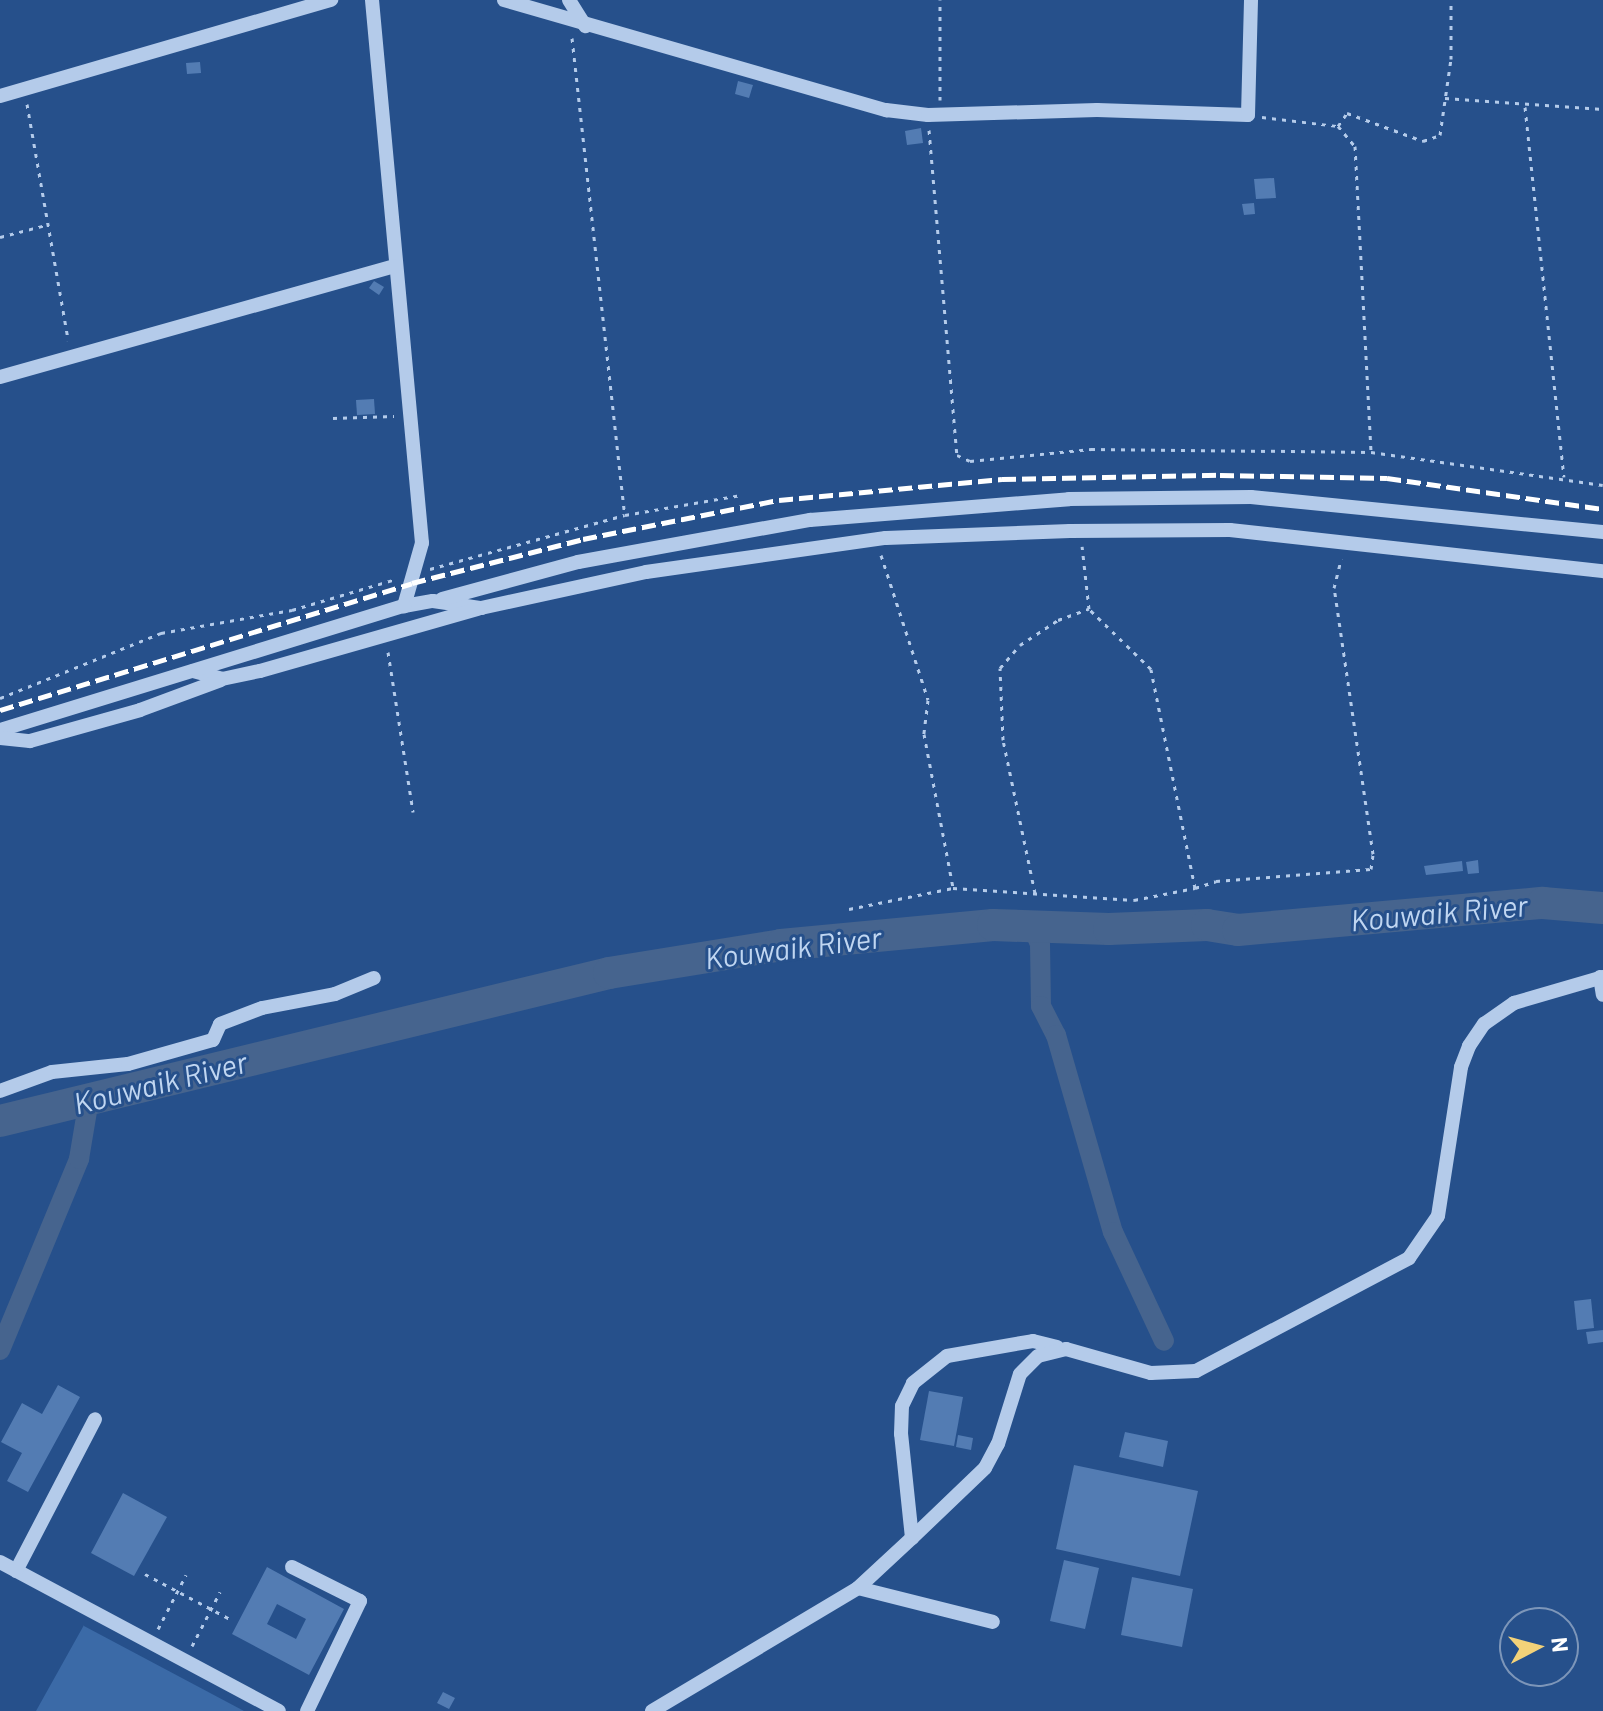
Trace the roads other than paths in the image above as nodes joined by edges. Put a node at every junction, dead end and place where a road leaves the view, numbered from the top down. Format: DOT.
graph roads {
  1 [pos="331,0"];
  2 [pos="372,0"];
  3 [pos="569,0"];
  4 [pos="1251,0"];
  5 [pos="515,1"];
  6 [pos="586,26"];
  7 [pos="0,96"];
  8 [pos="395,266"];
  9 [pos="0,377"];
  10 [pos="1603,532"];
  11 [pos="1603,571"];
  12 [pos="433,601"];
  13 [pos="404,606"];
  14 [pos="481,608"];
  15 [pos="192,671"];
  16 [pos="222,679"];
  17 [pos="0,730"];
  18 [pos="0,738"];
  19 [pos="1602,977"];
  20 [pos="374,978"];
  21 [pos="1603,995"];
  22 [pos="0,1091"];
  23 [pos="1066,1349"];
  24 [pos="95,1419"];
  25 [pos="912,1538"];
  26 [pos="0,1562"];
  27 [pos="292,1567"];
  28 [pos="16,1571"];
  29 [pos="858,1588"];
  30 [pos="993,1622"];
  31 [pos="279,1711"];
  32 [pos="307,1711"];
  33 [pos="652,1711"];
  1 -- 7 [label="street"];
  2 -- 8 [label="street"];
  3 -- 6 [label="street"];
  4 -- 6 [label="street"];
  5 -- 6 [label="street"];
  8 -- 9 [label="street"];
  8 -- 13 [label="street"];
  10 -- 12 [label="street"];
  11 -- 14 [label="street"];
  12 -- 13 [label="street"];
  12 -- 14 [label="street"];
  13 -- 15 [label="street"];
  14 -- 16 [label="street"];
  15 -- 16 [label="street"];
  15 -- 17 [label="street"];
  16 -- 18 [label="street"];
  19 -- 21 [label="street"];
  19 -- 23 [label="street"];
  20 -- 22 [label="street"];
  23 -- 25 [label="street"];
  23 -- 25 [label="street"];
  24 -- 28 [label="street"];
  25 -- 29 [label="street"];
  26 -- 28 [label="street"];
  27 -- 32 [label="street"];
  28 -- 31 [label="street"];
  29 -- 30 [label="street"];
  29 -- 33 [label="street"];
}
